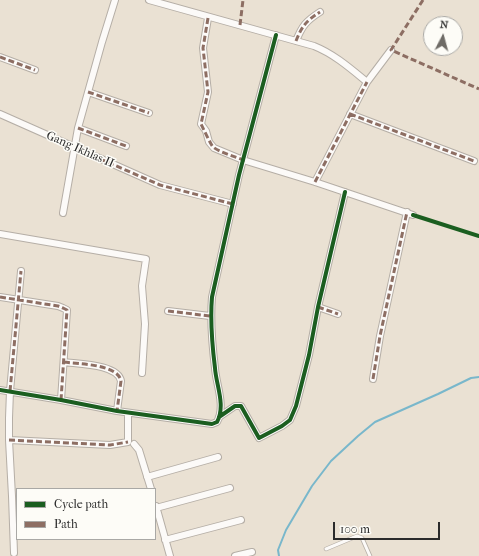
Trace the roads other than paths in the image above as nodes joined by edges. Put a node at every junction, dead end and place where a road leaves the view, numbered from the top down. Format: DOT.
graph roads {
  1 [pos="115,0"];
  2 [pos="149,0"];
  3 [pos="320,12"];
  4 [pos="208,18"];
  5 [pos="276,35"];
  6 [pos="296,41"];
  7 [pos="390,50"];
  8 [pos="0,57"];
  9 [pos="35,70"];
  10 [pos="367,82"];
  11 [pos="88,92"];
  12 [pos="149,113"];
  13 [pos="0,114"];
  14 [pos="350,114"];
  15 [pos="78,128"];
  16 [pos="126,146"];
  17 [pos="75,148"];
  18 [pos="244,160"];
  19 [pos="474,161"];
  20 [pos="315,182"];
  21 [pos="345,192"];
  22 [pos="233,204"];
  23 [pos="64,213"];
  24 [pos="0,234"];
  25 [pos="21,271"];
  26 [pos="0,297"];
  27 [pos="18,300"];
  28 [pos="318,307"];
  29 [pos="168,311"];
  30 [pos="338,314"];
  31 [pos="210,316"];
  32 [pos="64,362"];
  33 [pos="142,373"];
  34 [pos="373,379"];
  35 [pos="0,390"];
  36 [pos="10,391"];
  37 [pos="61,400"];
  38 [pos="117,411"];
  39 [pos="128,413"];
  40 [pos="220,417"];
  41 [pos="8,440"];
  42 [pos="134,444"];
  43 [pos="218,457"];
  44 [pos="147,477"];
  45 [pos="151,488"];
  46 [pos="230,488"];
  47 [pos="15,496"];
  48 [pos="156,506"];
  49 [pos="241,520"];
  50 [pos="166,540"];
  51 [pos="326,550"];
  52 [pos="252,552"];
  53 [pos="14,553"];
  54 [pos="170,556"];
  55 [pos="235,556"];
  56 [pos="370,556"];
  1 -- 11 [label="street"];
  2 -- 4 [label="street"];
  3 -- 6 [label="street"];
  4 -- 5 [label="street"];
  4 -- 18 [label="street"];
  5 -- 6 [label="street"];
  5 -- 18 [label="street"];
  6 -- 10 [label="street"];
  7 -- 10 [label="street"];
  8 -- 9 [label="street"];
  10 -- 14 [label="street"];
  11 -- 12 [label="street"];
  11 -- 15 [label="street"];
  13 -- 17 [label="street, Gang Ikhlas II"];
  14 -- 19 [label="street"];
  14 -- 20 [label="street"];
  15 -- 16 [label="street"];
  15 -- 17 [label="street"];
  17 -- 22 [label="street, Gang Ikhlas II"];
  17 -- 23 [label="street"];
  18 -- 20 [label="street"];
  18 -- 22 [label="street"];
  20 -- 21 [label="street"];
  21 -- 28 [label="street"];
  21 -- 34 [label="street"];
  22 -- 31 [label="street"];
  24 -- 33 [label="street"];
  25 -- 27 [label="street"];
  26 -- 27 [label="street"];
  27 -- 32 [label="street"];
  27 -- 36 [label="street"];
  28 -- 30 [label="street"];
  28 -- 40 [label="street"];
  29 -- 31 [label="street"];
  31 -- 40 [label="street"];
  32 -- 37 [label="street"];
  32 -- 38 [label="street"];
  35 -- 36 [label="street"];
  36 -- 37 [label="street"];
  36 -- 41 [label="street"];
  37 -- 38 [label="street"];
  38 -- 39 [label="street"];
  39 -- 40 [label="street"];
  39 -- 41 [label="street"];
  41 -- 47 [label="street"];
  42 -- 44 [label="street"];
  43 -- 44 [label="street"];
  44 -- 45 [label="street"];
  46 -- 48 [label="street"];
  47 -- 53 [label="street"];
  48 -- 50 [label="street"];
  49 -- 50 [label="street"];
  50 -- 54 [label="street"];
  51 -- 56 [label="lane"];
  52 -- 55 [label="street"];
}
